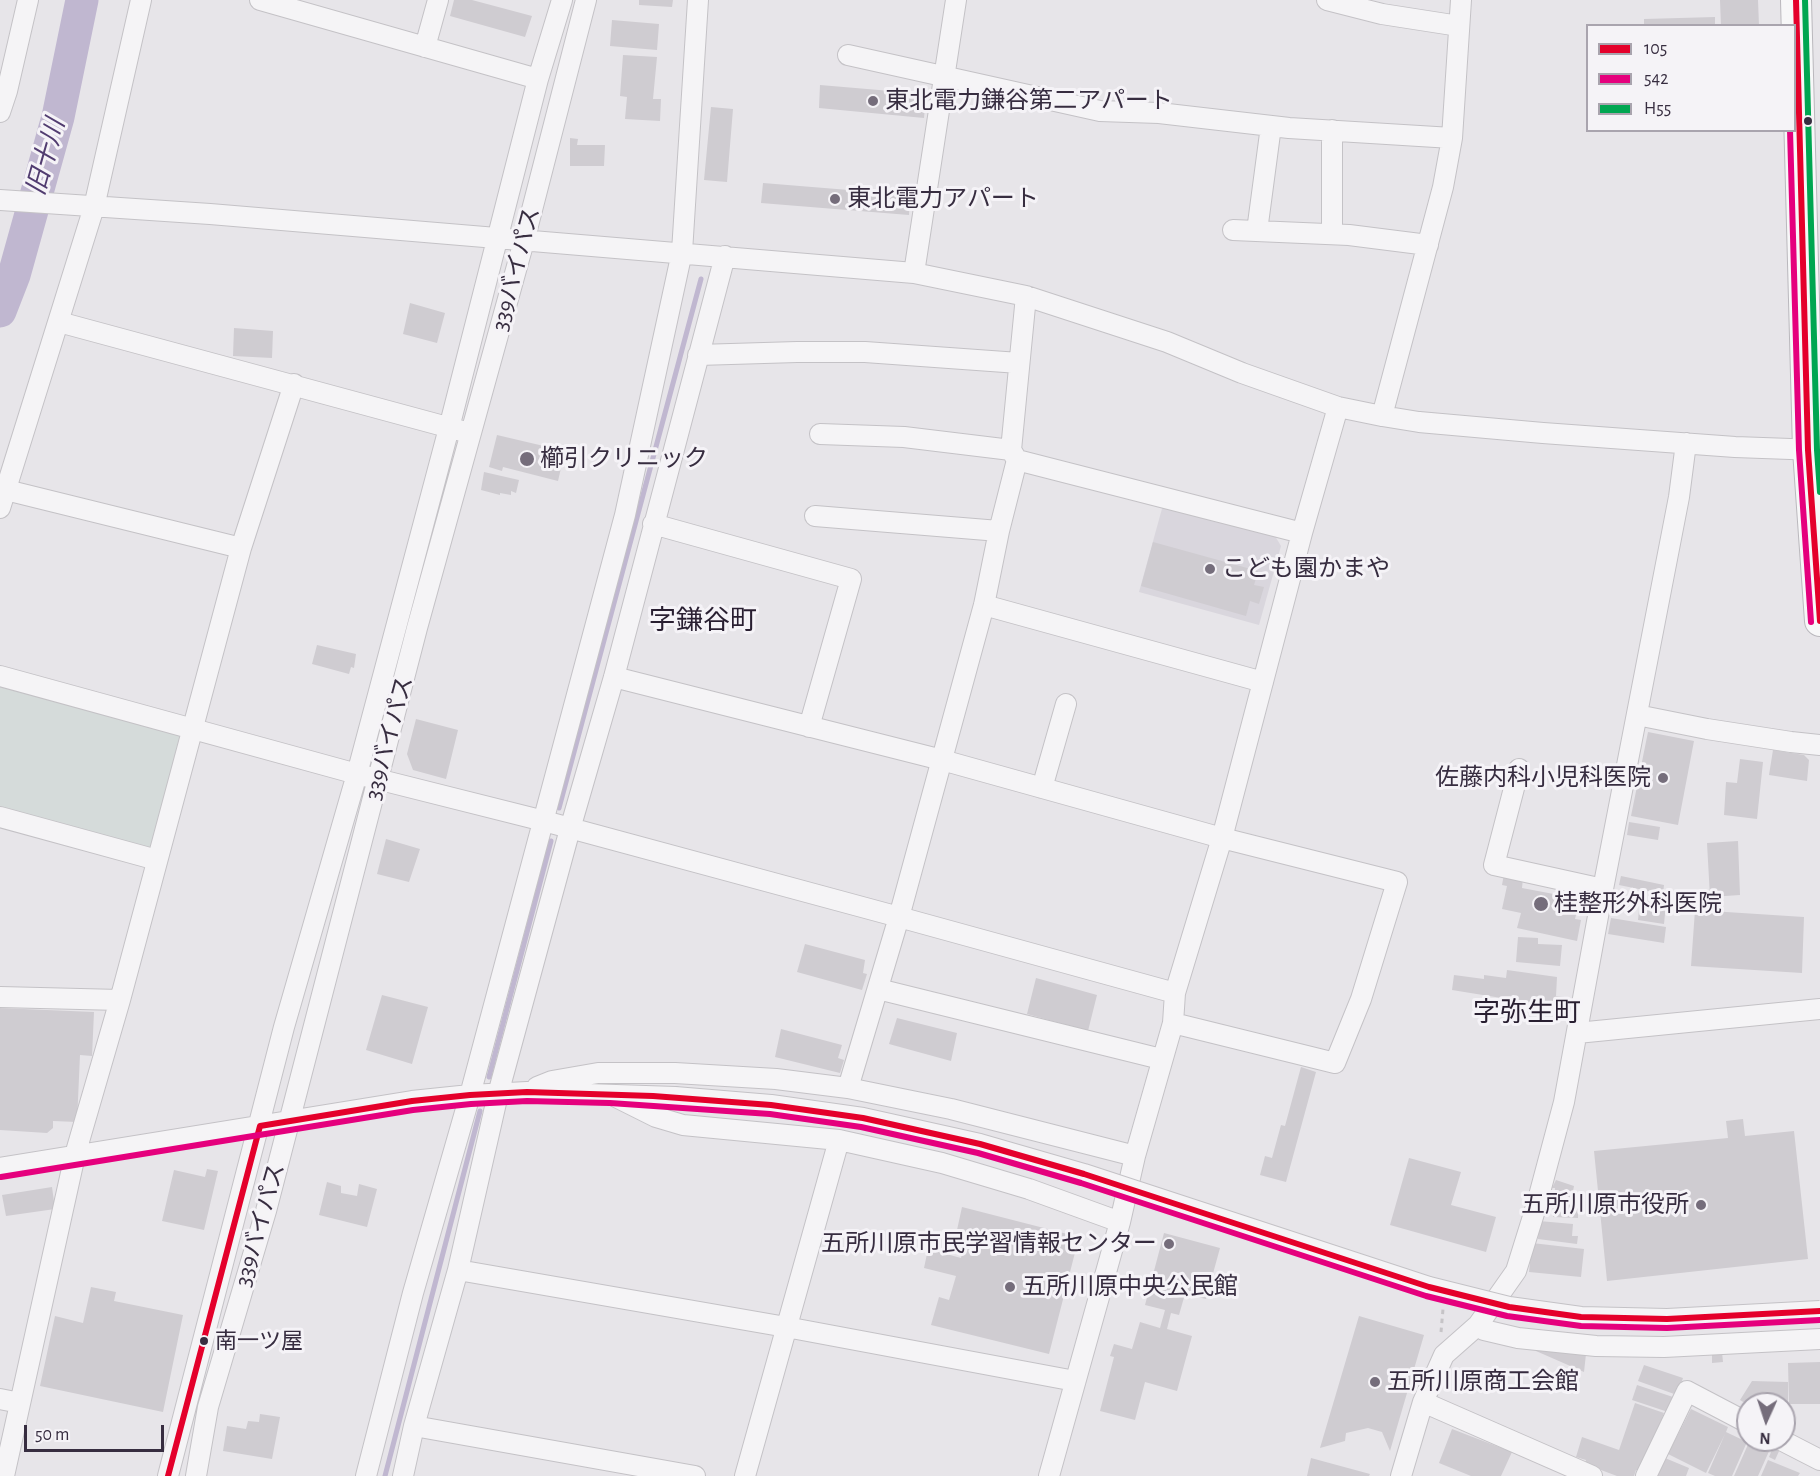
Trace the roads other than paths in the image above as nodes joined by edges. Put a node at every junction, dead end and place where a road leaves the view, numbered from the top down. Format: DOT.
graph roads {
  1 [pos="28,0"];
  2 [pos="141,0"];
  3 [pos="260,0"];
  4 [pos="438,0"];
  5 [pos="562,0"];
  6 [pos="586,0"];
  7 [pos="698,0"];
  8 [pos="956,0"];
  9 [pos="1327,0"];
  10 [pos="1461,0"];
  11 [pos="1796,0"];
  12 [pos="1459,26"];
  13 [pos="425,47"];
  14 [pos="848,55"];
  15 [pos="945,76"];
  16 [pos="538,79"];
  17 [pos="1,106"];
  18 [pos="1271,126"];
  19 [pos="1332,130"];
  20 [pos="1452,138"];
  21 [pos="0,200"];
  22 [pos="94,207"];
  23 [pos="1233,230"];
  24 [pos="1257,231"];
  25 [pos="1332,234"];
  26 [pos="498,239"];
  27 [pos="524,241"];
  28 [pos="1428,245"];
  29 [pos="682,252"];
  30 [pos="724,256"];
  31 [pos="914,273"];
  32 [pos="1026,296"];
  33 [pos="60,322"];
  34 [pos="698,355"];
  35 [pos="1019,363"];
  36 [pos="294,384"];
  37 [pos="1338,407"];
  38 [pos="1382,416"];
  39 [pos="449,428"];
  40 [pos="471,433"];
  41 [pos="820,434"];
  42 [pos="1686,443"];
  43 [pos="1814,450"];
  44 [pos="1014,455"];
  45 [pos="3,499"];
  46 [pos="814,516"];
  47 [pos="653,524"];
  48 [pos="999,531"];
  49 [pos="1302,533"];
  50 [pos="241,548"];
  51 [pos="984,605"];
  52 [pos="1820,621"];
  53 [pos="0,676"];
  54 [pos="614,676"];
  55 [pos="1263,682"];
  56 [pos="1066,704"];
  57 [pos="1636,715"];
  58 [pos="809,727"];
  59 [pos="192,729"];
  60 [pos="1820,745"];
  61 [pos="942,760"];
  62 [pos="1519,769"];
  63 [pos="357,774"];
  64 [pos="378,779"];
  65 [pos="1042,788"];
  66 [pos="0,817"];
  67 [pos="544,821"];
  68 [pos="570,829"];
  69 [pos="1222,838"];
  70 [pos="157,860"];
  71 [pos="1603,888"];
  72 [pos="899,917"];
  73 [pos="878,989"];
  74 [pos="1175,993"];
  75 [pos="0,997"];
  76 [pos="120,1000"];
  77 [pos="1820,1009"];
  78 [pos="1173,1023"];
  79 [pos="1577,1033"];
  80 [pos="1161,1059"];
  81 [pos="848,1089"];
  82 [pos="527,1092"];
  83 [pos="498,1094"];
  84 [pos="610,1094"];
  85 [pos="470,1095"];
  86 [pos="288,1121"];
  87 [pos="260,1126"];
  88 [pos="839,1140"];
  89 [pos="75,1155"];
  90 [pos="1135,1156"];
  91 [pos="0,1168"];
  92 [pos="1120,1222"];
  93 [pos="458,1270"];
  94 [pos="1820,1311"];
  95 [pos="1478,1325"];
  96 [pos="786,1327"];
  97 [pos="1820,1339"];
  98 [pos="1075,1381"];
  99 [pos="0,1399"];
  100 [pos="1423,1402"];
  101 [pos="20,1403"];
  102 [pos="1736,1417"];
  103 [pos="414,1426"];
  104 [pos="1796,1448"];
  105 [pos="1820,1460"];
  106 [pos="4,1476"];
  107 [pos="168,1476"];
  108 [pos="196,1476"];
  109 [pos="366,1476"];
  110 [pos="403,1476"];
  111 [pos="695,1476"];
  112 [pos="745,1476"];
  113 [pos="1049,1476"];
  114 [pos="1401,1476"];
  115 [pos="1592,1476"];
  116 [pos="1646,1476"];
  1 -- 17 [label="street"];
  2 -- 22 [label="street"];
  3 -- 13 [label="street"];
  4 -- 13 [label="street"];
  5 -- 16 [label="street"];
  6 -- 27 [label="street, 339バイパス"];
  7 -- 29 [label="street"];
  8 -- 15 [label="street"];
  9 -- 12 [label="street"];
  10 -- 12 [label="street"];
  11 -- 43 [label="highway"];
  12 -- 20 [label="street"];
  13 -- 16 [label="street"];
  14 -- 15 [label="street"];
  15 -- 18 [label="street"];
  15 -- 31 [label="street"];
  16 -- 26 [label="street"];
  18 -- 19 [label="street"];
  18 -- 24 [label="street"];
  19 -- 20 [label="street"];
  19 -- 25 [label="street"];
  20 -- 28 [label="street"];
  21 -- 22 [label="street"];
  22 -- 26 [label="street"];
  22 -- 33 [label="street"];
  23 -- 24 [label="street"];
  24 -- 25 [label="street"];
  25 -- 28 [label="street"];
  26 -- 27 [label="street"];
  26 -- 39 [label="street"];
  27 -- 29 [label="street"];
  27 -- 40 [label="street, 339バイパス"];
  28 -- 38 [label="street"];
  29 -- 30 [label="street"];
  29 -- 67 [label="street"];
  30 -- 31 [label="street"];
  30 -- 34 [label="street"];
  31 -- 32 [label="street"];
  32 -- 35 [label="street"];
  32 -- 37 [label="street"];
  33 -- 36 [label="street"];
  33 -- 45 [label="street"];
  34 -- 35 [label="street"];
  34 -- 47 [label="street"];
  35 -- 44 [label="street"];
  36 -- 39 [label="street"];
  36 -- 50 [label="street"];
  37 -- 38 [label="street"];
  37 -- 49 [label="street"];
  38 -- 42 [label="street"];
  39 -- 40 [label="street"];
  39 -- 63 [label="street"];
  40 -- 64 [label="street, 339バイパス"];
  41 -- 44 [label="street"];
  42 -- 43 [label="street"];
  42 -- 57 [label="street"];
  43 -- 52 [label="highway"];
  44 -- 48 [label="street"];
  44 -- 49 [label="street"];
  45 -- 50 [label="street"];
  46 -- 48 [label="street"];
  47 -- 54 [label="street"];
  47 -- 58 [label="street"];
  48 -- 51 [label="street"];
  49 -- 55 [label="street"];
  50 -- 59 [label="street"];
  51 -- 55 [label="street"];
  51 -- 61 [label="street"];
  53 -- 59 [label="street"];
  54 -- 58 [label="street"];
  54 -- 68 [label="street"];
  55 -- 69 [label="street"];
  56 -- 65 [label="street"];
  57 -- 60 [label="street"];
  57 -- 71 [label="street"];
  58 -- 61 [label="street"];
  59 -- 63 [label="street"];
  59 -- 70 [label="street"];
  61 -- 65 [label="street"];
  61 -- 72 [label="street"];
  62 -- 71 [label="street"];
  63 -- 64 [label="street"];
  63 -- 87 [label="street"];
  64 -- 67 [label="street"];
  64 -- 86 [label="street, 339バイパス"];
  65 -- 69 [label="street"];
  66 -- 70 [label="street"];
  67 -- 68 [label="street"];
  67 -- 85 [label="street"];
  68 -- 72 [label="street"];
  68 -- 83 [label="street"];
  69 -- 74 [label="street"];
  69 -- 78 [label="street"];
  70 -- 76 [label="street"];
  71 -- 79 [label="street"];
  72 -- 73 [label="street"];
  72 -- 74 [label="street"];
  73 -- 80 [label="street"];
  73 -- 81 [label="street"];
  74 -- 78 [label="street"];
  75 -- 76 [label="street"];
  76 -- 89 [label="street"];
  77 -- 79 [label="street"];
  78 -- 80 [label="street"];
  79 -- 95 [label="street"];
  80 -- 90 [label="street"];
  81 -- 82 [label="street"];
  81 -- 90 [label="street"];
  82 -- 83 [label="street"];
  82 -- 84 [label="street"];
  83 -- 85 [label="street"];
  83 -- 93 [label="street"];
  84 -- 88 [label="street"];
  84 -- 94 [label="street, bridge"];
  85 -- 86 [label="street"];
  85 -- 109 [label="street"];
  86 -- 87 [label="street"];
  86 -- 108 [label="street, 339バイパス"];
  87 -- 89 [label="street"];
  87 -- 107 [label="street"];
  88 -- 92 [label="street"];
  88 -- 96 [label="street"];
  89 -- 91 [label="street"];
  89 -- 101 [label="street"];
  90 -- 92 [label="street"];
  92 -- 98 [label="street"];
  93 -- 96 [label="street"];
  93 -- 103 [label="street"];
  95 -- 97 [label="street"];
  95 -- 100 [label="street"];
  96 -- 98 [label="street"];
  96 -- 112 [label="street"];
  98 -- 113 [label="street"];
  99 -- 101 [label="street"];
  100 -- 114 [label="street"];
  100 -- 115 [label="street"];
  101 -- 106 [label="street"];
  102 -- 116 [label="street"];
  103 -- 110 [label="street"];
  103 -- 111 [label="street"];
  104 -- 105 [label="street"];
}
